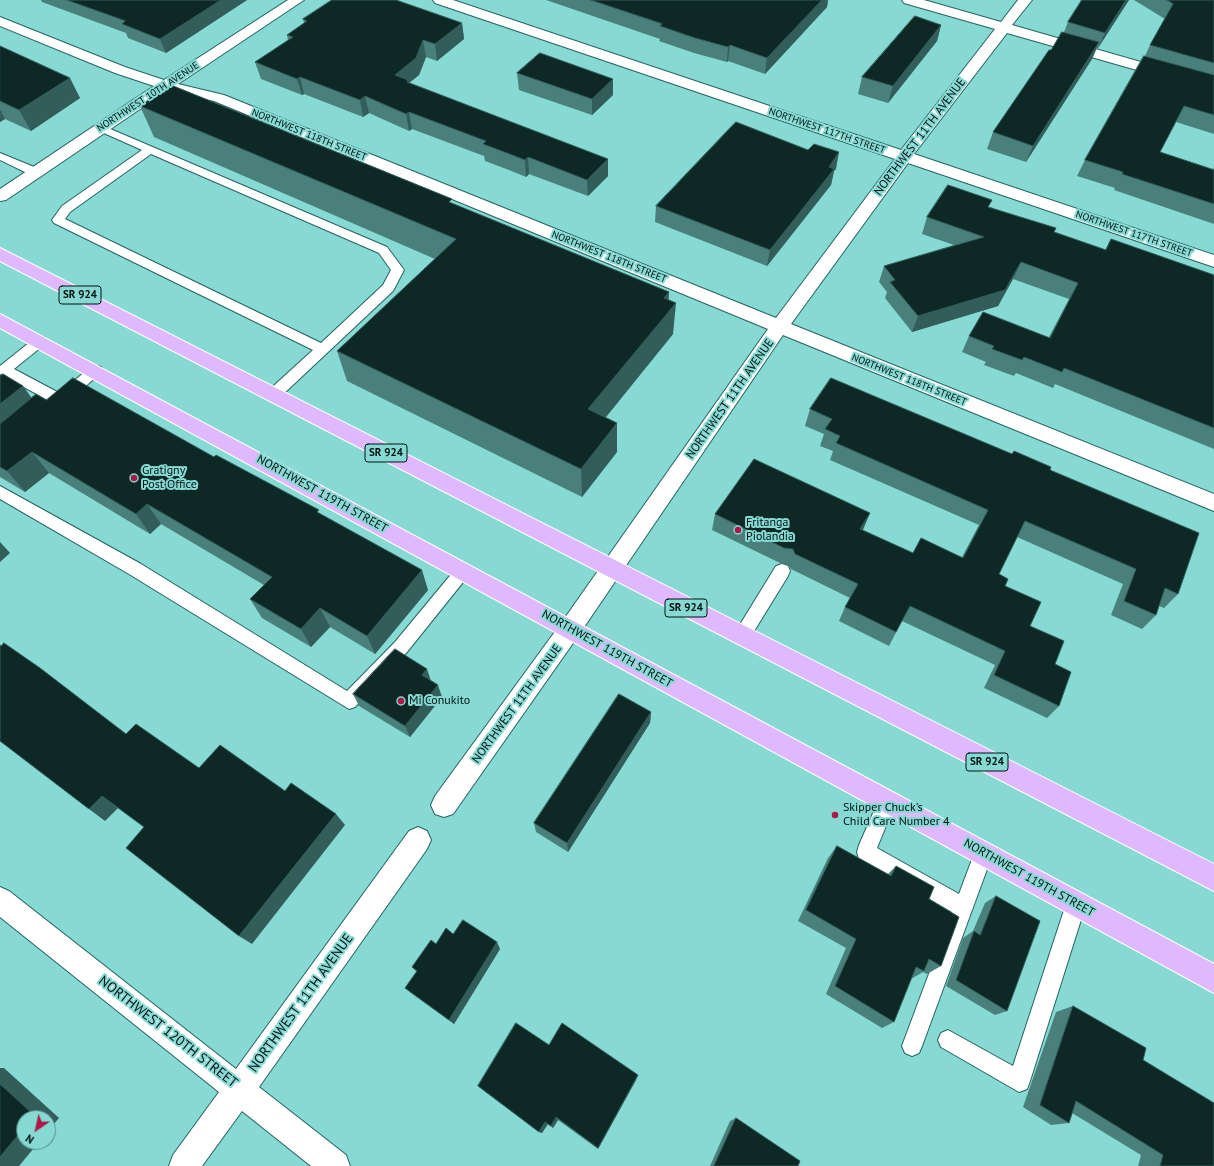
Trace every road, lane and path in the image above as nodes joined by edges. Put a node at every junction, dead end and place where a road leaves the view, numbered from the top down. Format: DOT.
graph roads {
  1 [pos="297,0"];
  2 [pos="440,0"];
  3 [pos="909,0"];
  4 [pos="1025,0"];
  5 [pos="0,21"];
  6 [pos="1004,28"];
  7 [pos="166,85"];
  8 [pos="1214,88"];
  9 [pos="101,128"];
  10 [pos="150,149"];
  11 [pos="0,156"];
  12 [pos="904,157"];
  13 [pos="35,172"];
  14 [pos="0,196"];
  15 [pos="0,254"];
  16 [pos="1214,261"];
  17 [pos="0,320"];
  18 [pos="779,327"];
  19 [pos="40,342"];
  20 [pos="322,350"];
  21 [pos="96,371"];
  22 [pos="273,395"];
  23 [pos="60,400"];
  24 [pos="48,410"];
  25 [pos="0,492"];
  26 [pos="1214,503"];
  27 [pos="611,569"];
  28 [pos="464,571"];
  29 [pos="782,571"];
  30 [pos="570,630"];
  31 [pos="742,636"];
  32 [pos="887,801"];
  33 [pos="444,805"];
  34 [pos="418,840"];
  35 [pos="984,853"];
  36 [pos="1214,878"];
  37 [pos="0,900"];
  38 [pos="1076,904"];
  39 [pos="964,907"];
  40 [pos="1214,979"];
  41 [pos="948,1040"];
  42 [pos="912,1046"];
  43 [pos="239,1089"];
  44 [pos="184,1166"];
  45 [pos="335,1166"];
  1 -- 7 [label="street, NORTHWEST 10TH AVENUE"];
  2 -- 12 [label="street, NORTHWEST 117TH STREET"];
  3 -- 6 [label="street"];
  4 -- 6 [label="street, NORTHWEST 11TH AVENUE"];
  5 -- 7 [label="street, NORTHWEST 118TH STREET"];
  6 -- 8 [label="street"];
  6 -- 12 [label="street, NORTHWEST 11TH AVENUE"];
  7 -- 9 [label="street, NORTHWEST 10TH AVENUE"];
  7 -- 18 [label="street, NORTHWEST 118TH STREET"];
  9 -- 10 [label="lane"];
  9 -- 13 [label="street, NORTHWEST 10TH AVENUE"];
  10 -- 20 [label="lane"];
  10 -- 20 [label="lane"];
  11 -- 13 [label="lane"];
  12 -- 16 [label="street, NORTHWEST 117TH STREET"];
  12 -- 18 [label="street, NORTHWEST 11TH AVENUE"];
  13 -- 14 [label="street, NORTHWEST 10TH AVENUE"];
  15 -- 22 [label="highway, SR 924"];
  17 -- 19 [label="highway, NORTHWEST 119TH STREET"];
  18 -- 26 [label="street, NORTHWEST 118TH STREET"];
  18 -- 27 [label="street, NORTHWEST 11TH AVENUE"];
  19 -- 21 [label="highway, NORTHWEST 119TH STREET"];
  19 -- 23 [label="lane"];
  20 -- 22 [label="lane"];
  21 -- 23 [label="lane"];
  21 -- 28 [label="highway, NORTHWEST 119TH STREET"];
  22 -- 27 [label="highway, SR 924"];
  23 -- 24 [label="lane"];
  25 -- 28 [label="lane"];
  27 -- 30 [label="street, NORTHWEST 11TH AVENUE"];
  27 -- 31 [label="highway, SR 924"];
  28 -- 30 [label="highway, NORTHWEST 119TH STREET"];
  29 -- 31 [label="lane"];
  30 -- 32 [label="highway, NORTHWEST 119TH STREET"];
  30 -- 33 [label="street, NORTHWEST 11TH AVENUE"];
  31 -- 36 [label="highway, SR 924"];
  32 -- 35 [label="highway, NORTHWEST 119TH STREET"];
  32 -- 39 [label="lane"];
  34 -- 43 [label="street, NORTHWEST 11TH AVENUE"];
  35 -- 38 [label="highway, NORTHWEST 119TH STREET"];
  35 -- 39 [label="lane"];
  37 -- 43 [label="street, NORTHWEST 120TH STREET"];
  38 -- 40 [label="highway, NORTHWEST 119TH STREET"];
  38 -- 41 [label="lane"];
  39 -- 42 [label="lane"];
  43 -- 44 [label="street, NORTHWEST 11TH AVENUE"];
  43 -- 45 [label="street, NORTHWEST 120TH STREET"];
}
